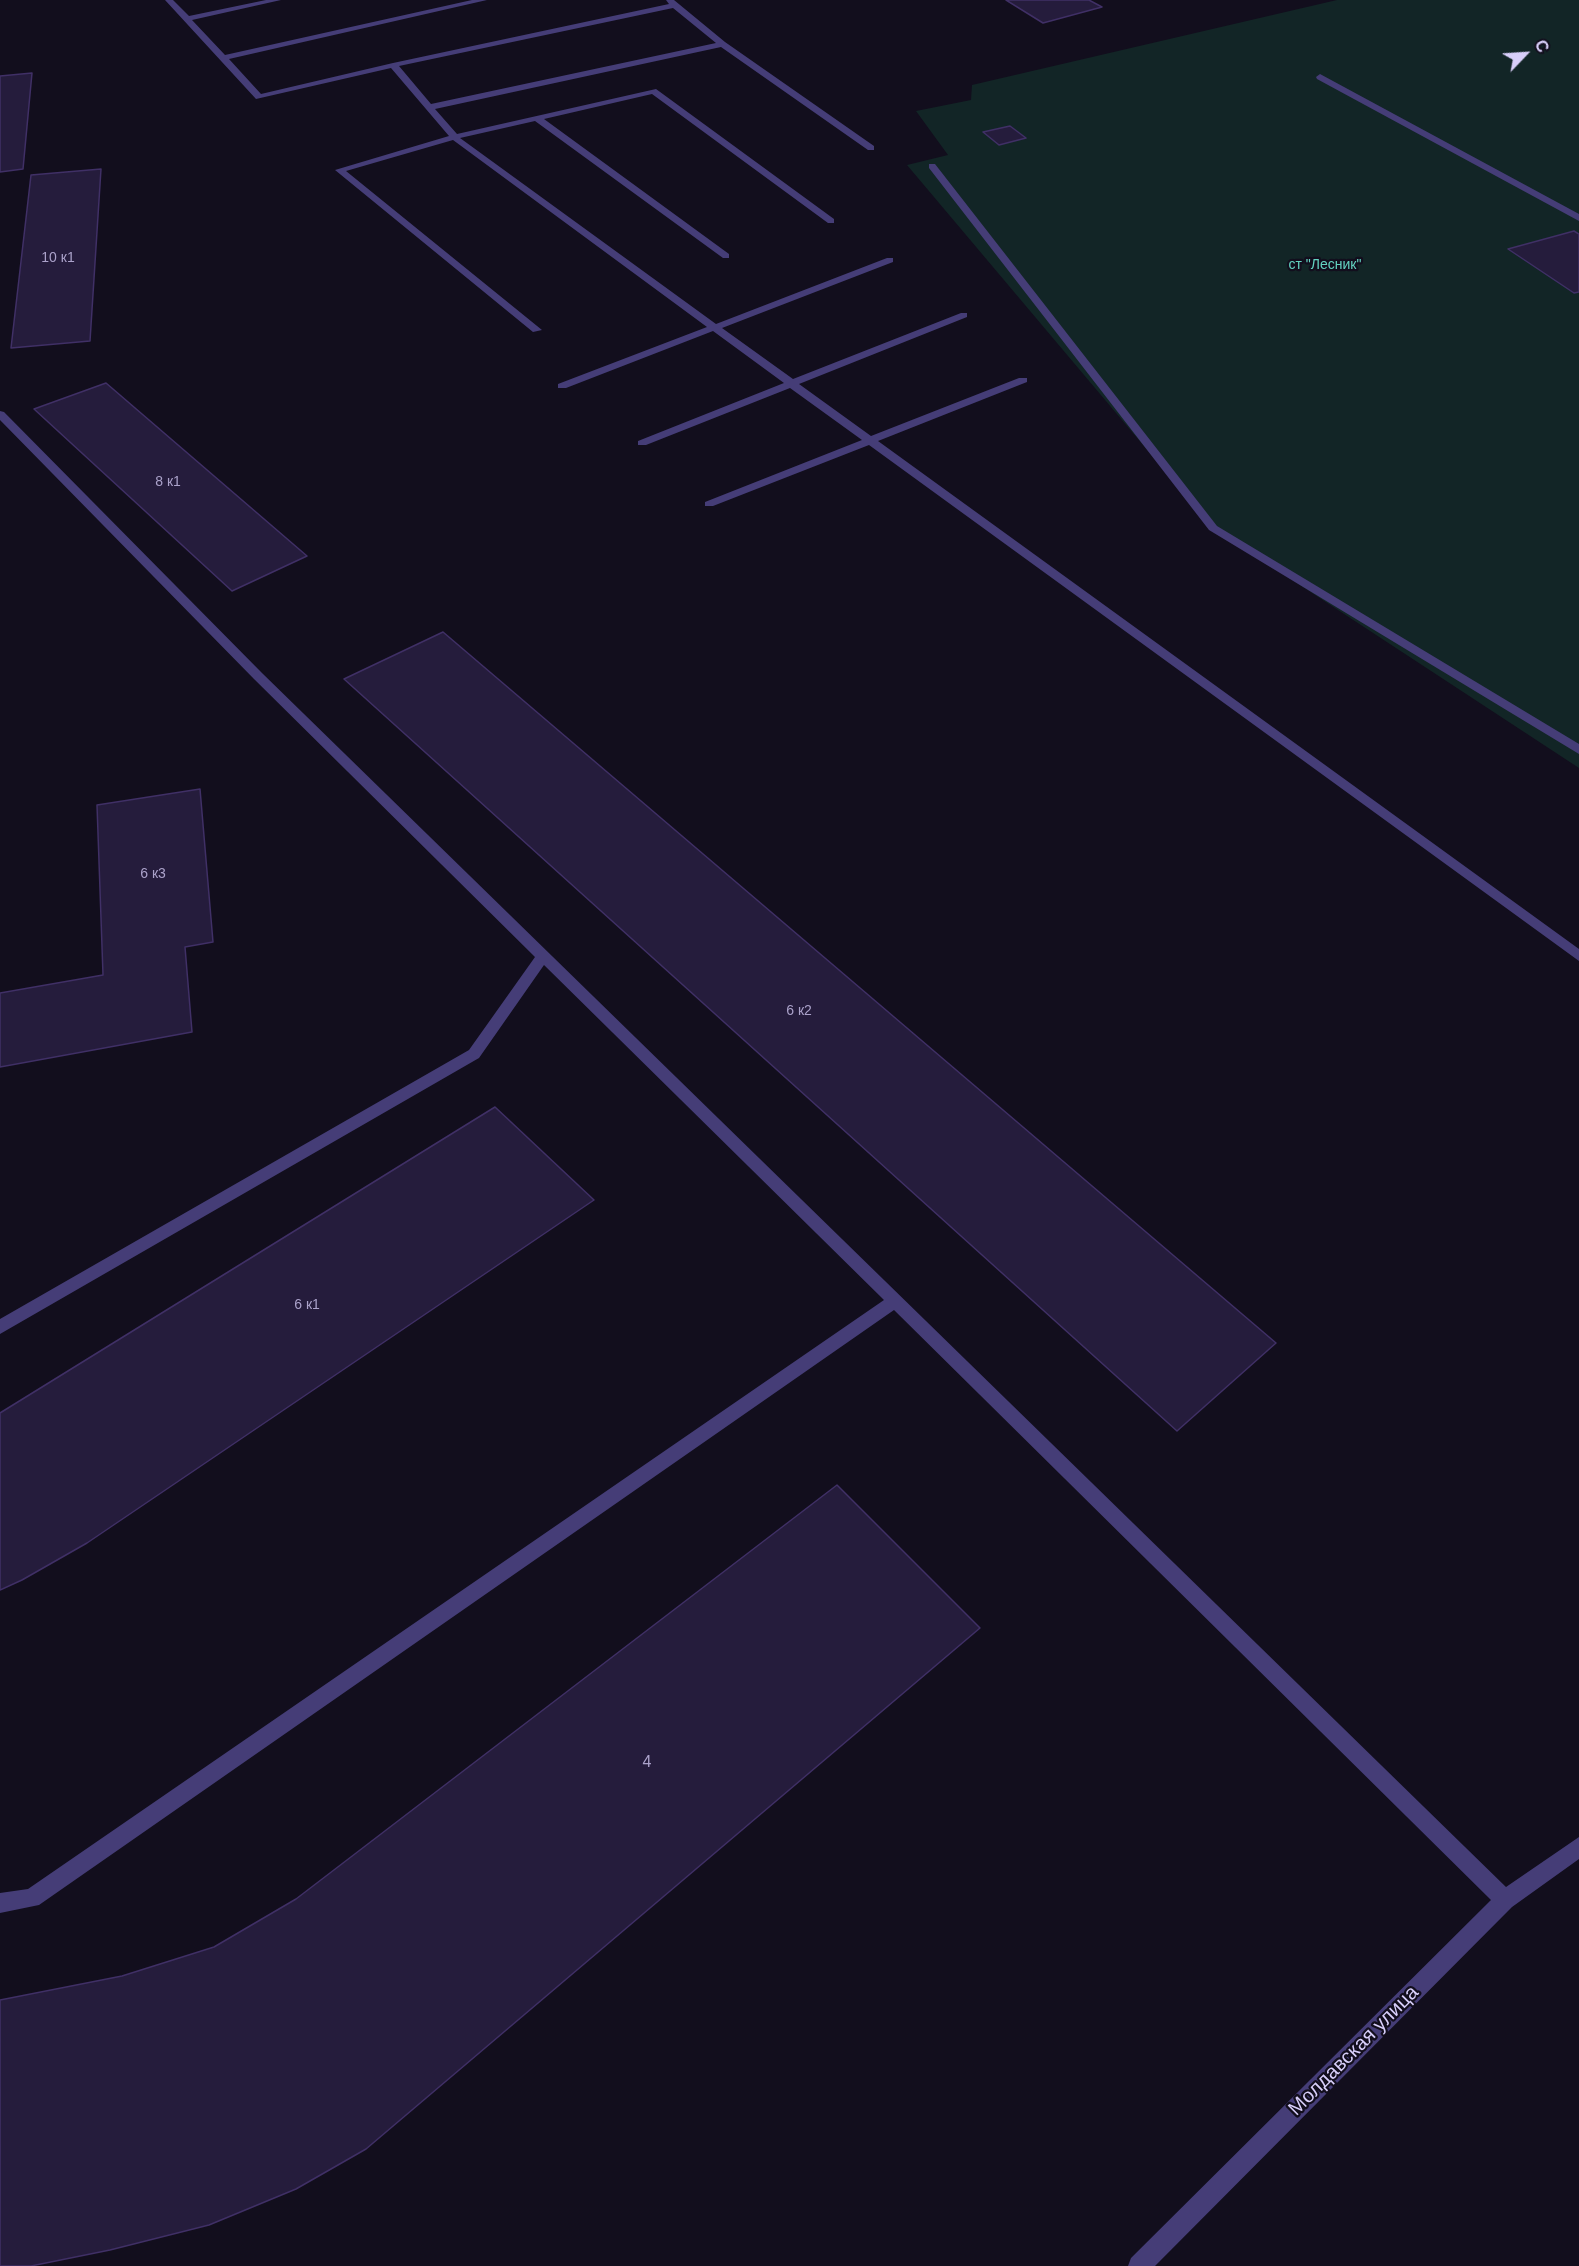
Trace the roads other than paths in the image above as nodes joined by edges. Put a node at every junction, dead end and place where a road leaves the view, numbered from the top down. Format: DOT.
graph roads {
  1 [pos="169,0"];
  2 [pos="277,0"];
  3 [pos="483,0"];
  4 [pos="673,2"];
  5 [pos="186,19"];
  6 [pos="722,44"];
  7 [pos="223,58"];
  8 [pos="393,65"];
  9 [pos="1320,77"];
  10 [pos="430,106"];
  11 [pos="537,118"];
  12 [pos="455,136"];
  13 [pos="871,148"];
  14 [pos="932,166"];
  15 [pos="1579,218"];
  16 [pos="831,221"];
  17 [pos="726,256"];
  18 [pos="890,260"];
  19 [pos="964,315"];
  20 [pos="714,327"];
  21 [pos="537,330"];
  22 [pos="1023,380"];
  23 [pos="792,383"];
  24 [pos="562,386"];
  25 [pos="0,414"];
  26 [pos="871,440"];
  27 [pos="642,443"];
  28 [pos="709,504"];
  29 [pos="1579,750"];
  30 [pos="543,956"];
  31 [pos="1579,956"];
  32 [pos="894,1301"];
  33 [pos="0,1327"];
  34 [pos="1579,1847"];
  35 [pos="1505,1899"];
  36 [pos="0,1903"];
  37 [pos="1139,2266"];
  1 -- 5 [label="street"];
  2 -- 5 [label="street"];
  3 -- 7 [label="street"];
  4 -- 6 [label="street"];
  4 -- 8 [label="street"];
  5 -- 7 [label="street"];
  6 -- 10 [label="street"];
  6 -- 13 [label="street"];
  7 -- 8 [label="street"];
  8 -- 10 [label="street"];
  9 -- 15 [label="street"];
  10 -- 12 [label="street"];
  11 -- 12 [label="street"];
  11 -- 16 [label="street"];
  11 -- 17 [label="street"];
  12 -- 20 [label="street"];
  12 -- 21 [label="street"];
  14 -- 29 [label="street"];
  18 -- 20 [label="street"];
  19 -- 23 [label="street"];
  20 -- 23 [label="street"];
  20 -- 24 [label="street"];
  22 -- 26 [label="street"];
  23 -- 26 [label="street"];
  23 -- 27 [label="street"];
  25 -- 30 [label="street"];
  26 -- 28 [label="street"];
  26 -- 31 [label="street"];
  30 -- 32 [label="street"];
  30 -- 33 [label="street"];
  32 -- 35 [label="street"];
  32 -- 36 [label="street"];
  34 -- 35 [label="street, Молдавская улица"];
  35 -- 37 [label="street, Молдавская улица"];
}
